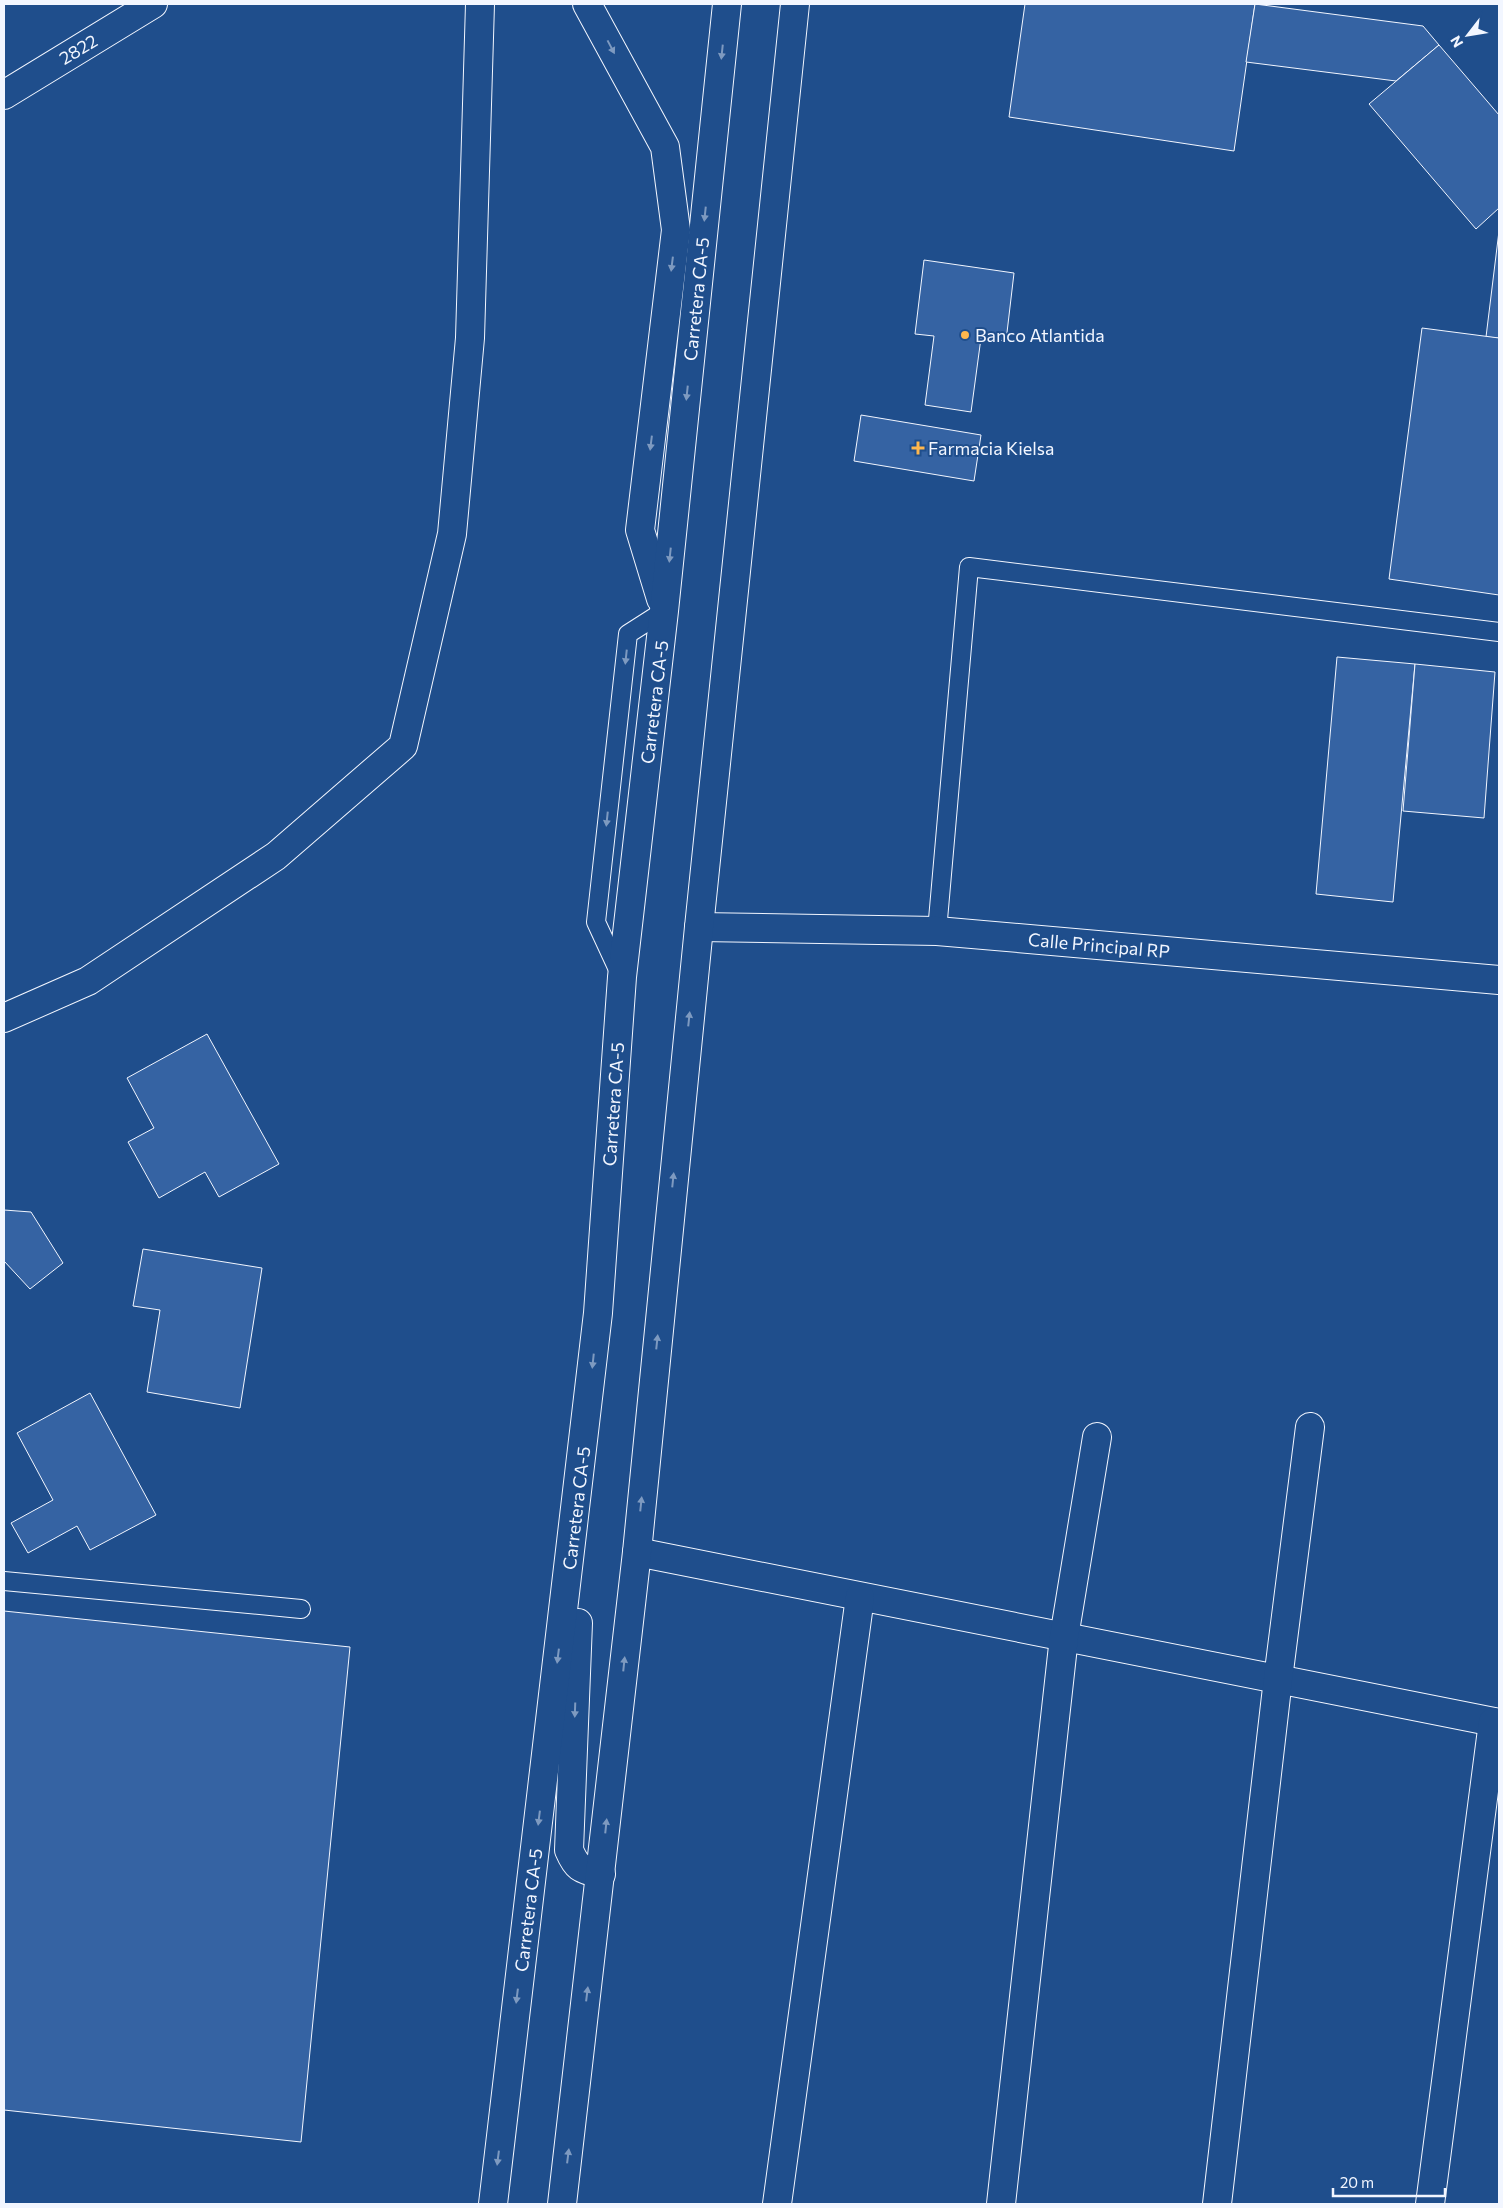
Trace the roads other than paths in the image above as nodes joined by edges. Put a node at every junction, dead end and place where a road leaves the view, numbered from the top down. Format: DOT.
graph roads {
  1 [pos="153,4"];
  2 [pos="480,4"];
  3 [pos="587,4"];
  4 [pos="727,4"];
  5 [pos="794,4"];
  6 [pos="4,95"];
  7 [pos="664,611"];
  8 [pos="1499,632"];
  9 [pos="698,927"];
  10 [pos="937,931"];
  11 [pos="1499,980"];
  12 [pos="4,1018"];
  13 [pos="586,1417"];
  14 [pos="1310,1427"];
  15 [pos="1097,1437"];
  16 [pos="636,1552"];
  17 [pos="4,1581"];
  18 [pos="860,1597"];
  19 [pos="301,1610"];
  20 [pos="1064,1637"];
  21 [pos="1278,1680"];
  22 [pos="1496,1723"];
  23 [pos="601,1874"];
  24 [pos="492,2204"];
  25 [pos="562,2204"];
  26 [pos="777,2204"];
  27 [pos="1001,2204"];
  28 [pos="1217,2204"];
  29 [pos="1430,2204"];
  1 -- 6 [label="main road, 2822"];
  2 -- 12 [label="main road"];
  3 -- 7 [label="main road, one-way"];
  4 -- 7 [label="main road, Carretera CA-5, one-way"];
  5 -- 9 [label="main road"];
  7 -- 13 [label="main road, Carretera CA-5, one-way"];
  8 -- 10 [label="lane"];
  9 -- 10 [label="main road, Calle Principal RP"];
  16 -- 9 [label="main road, one-way"];
  10 -- 11 [label="main road, Calle Principal RP"];
  13 -- 23 [label="main road, one-way"];
  13 -- 24 [label="main road, Carretera CA-5, one-way"];
  14 -- 21 [label="main road"];
  15 -- 20 [label="main road"];
  16 -- 18 [label="main road"];
  23 -- 16 [label="main road, one-way"];
  17 -- 19 [label="lane"];
  18 -- 20 [label="main road"];
  18 -- 26 [label="main road"];
  20 -- 21 [label="main road"];
  20 -- 27 [label="main road"];
  21 -- 22 [label="main road"];
  21 -- 28 [label="main road"];
  22 -- 29 [label="main road"];
  25 -- 23 [label="main road, one-way"];
}
